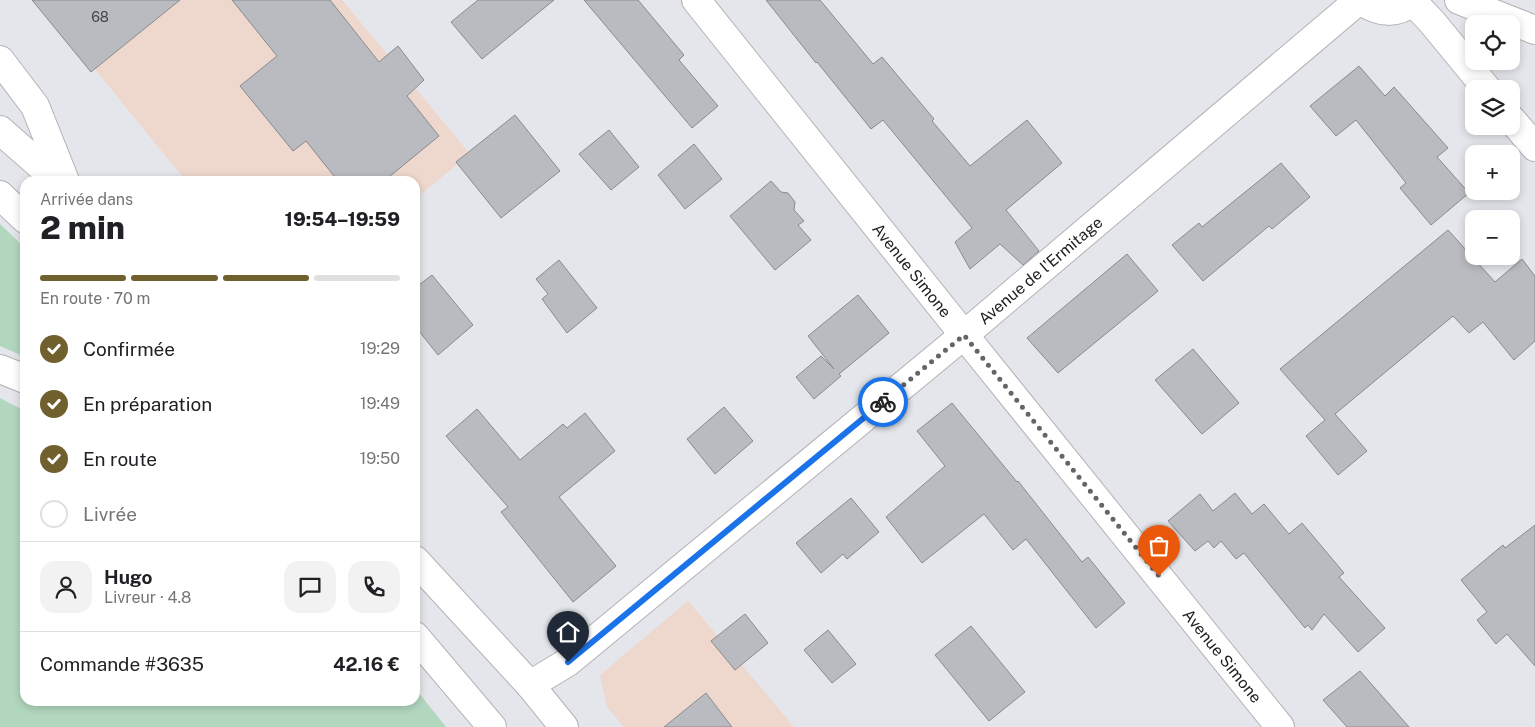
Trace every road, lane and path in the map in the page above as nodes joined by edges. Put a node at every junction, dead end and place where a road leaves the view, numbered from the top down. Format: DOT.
graph roads {
  1 [pos="696,0"];
  2 [pos="1360,0"];
  3 [pos="1459,0"];
  4 [pos="1415,1"];
  5 [pos="1493,15"];
  6 [pos="1520,25"];
  7 [pos="1535,30"];
  8 [pos="0,60"];
  9 [pos="1481,75"];
  10 [pos="0,130"];
  11 [pos="1520,130"];
  12 [pos="1535,147"];
  13 [pos="52,176"];
  14 [pos="63,176"];
  15 [pos="0,195"];
  16 [pos="20,213"];
  17 [pos="964,335"];
  18 [pos="0,369"];
  19 [pos="20,377"];
  20 [pos="420,565"];
  21 [pos="420,642"];
  22 [pos="420,664"];
  23 [pos="530,684"];
  24 [pos="488,727"];
  25 [pos="492,727"];
  26 [pos="564,727"];
  27 [pos="1280,727"];
  1 -- 17 [label="street, Avenue Simone"];
  2 -- 4 [label="street"];
  2 -- 17 [label="street, Avenue de l'Ermitage"];
  3 -- 5 [label="street"];
  4 -- 9 [label="street"];
  6 -- 7 [label="street"];
  8 -- 14 [label="street"];
  10 -- 13 [label="street"];
  11 -- 12 [label="street"];
  15 -- 16 [label="street"];
  17 -- 23 [label="street, Avenue de l'Ermitage"];
  17 -- 27 [label="street, Avenue Simone"];
  18 -- 19 [label="street"];
  20 -- 23 [label="street"];
  21 -- 25 [label="street"];
  22 -- 24 [label="street"];
  23 -- 26 [label="street"];
}
